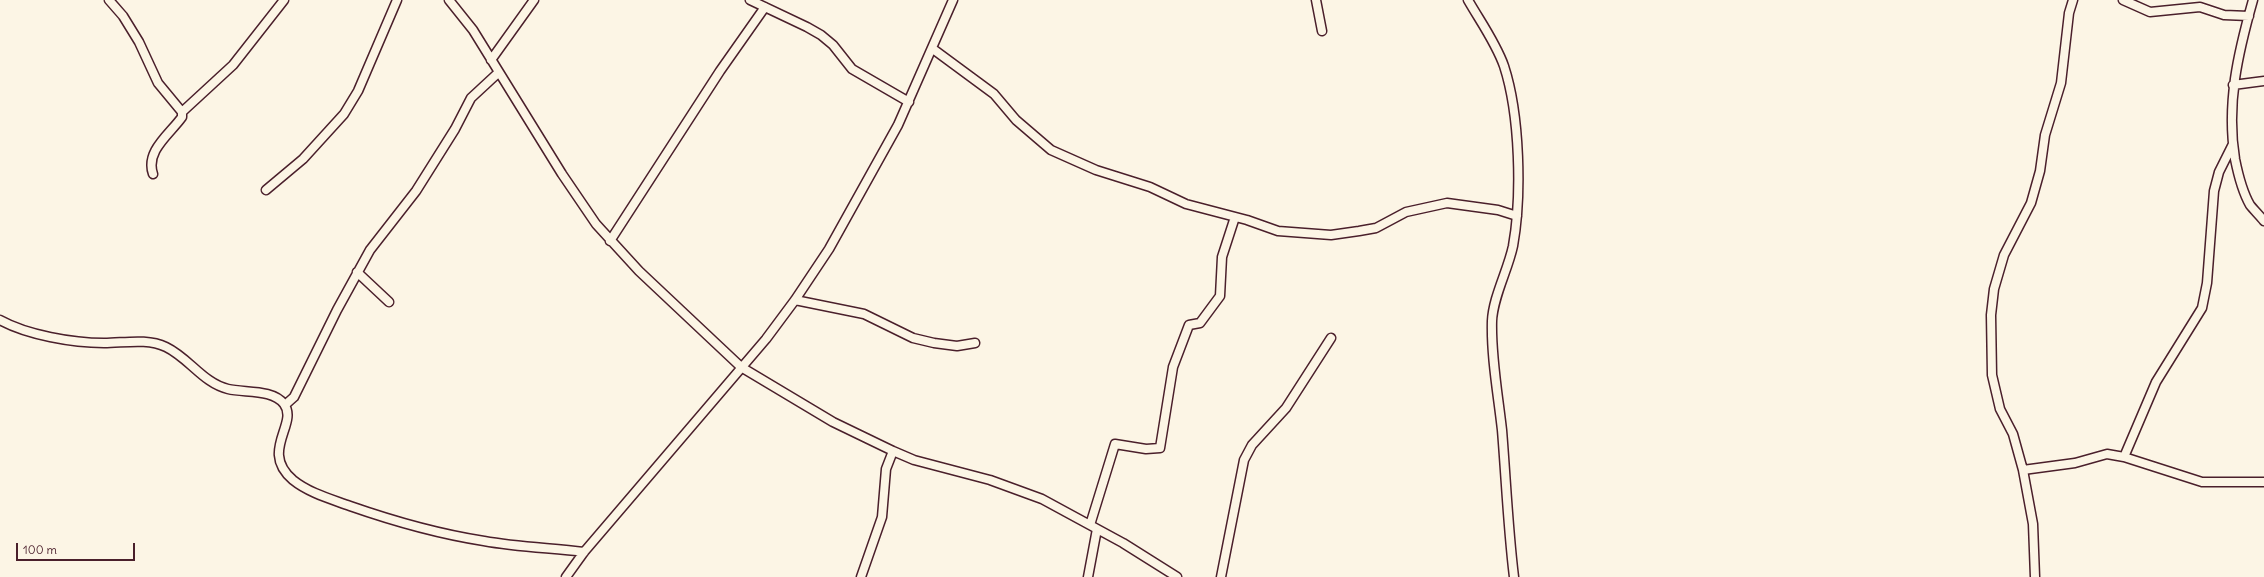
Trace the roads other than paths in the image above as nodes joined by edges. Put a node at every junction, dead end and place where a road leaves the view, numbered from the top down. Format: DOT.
graph roads {
  1 [pos="109,0"];
  2 [pos="284,0"];
  3 [pos="397,0"];
  4 [pos="449,0"];
  5 [pos="534,0"];
  6 [pos="750,0"];
  7 [pos="953,0"];
  8 [pos="1316,0"];
  9 [pos="1468,0"];
  10 [pos="2073,0"];
  11 [pos="2122,0"];
  12 [pos="2253,0"];
  13 [pos="765,7"];
  14 [pos="2249,16"];
  15 [pos="1322,31"];
  16 [pos="933,49"];
  17 [pos="490,60"];
  18 [pos="498,73"];
  19 [pos="2264,81"];
  20 [pos="2233,85"];
  21 [pos="909,102"];
  22 [pos="182,112"];
  23 [pos="2233,144"];
  24 [pos="153,174"];
  25 [pos="266,190"];
  26 [pos="1517,216"];
  27 [pos="1235,217"];
  28 [pos="2264,221"];
  29 [pos="610,241"];
  30 [pos="357,272"];
  31 [pos="795,300"];
  32 [pos="389,302"];
  33 [pos="0,320"];
  34 [pos="1331,338"];
  35 [pos="975,343"];
  36 [pos="741,367"];
  37 [pos="285,405"];
  38 [pos="893,451"];
  39 [pos="2124,457"];
  40 [pos="2023,470"];
  41 [pos="2264,482"];
  42 [pos="1094,527"];
  43 [pos="584,552"];
  44 [pos="566,577"];
  45 [pos="861,577"];
  46 [pos="1088,577"];
  47 [pos="1176,577"];
  48 [pos="1221,577"];
  49 [pos="1514,577"];
  50 [pos="2035,577"];
  1 -- 22 [label="street"];
  2 -- 22 [label="street"];
  3 -- 25 [label="street"];
  4 -- 17 [label="street"];
  5 -- 17 [label="street"];
  6 -- 13 [label="street"];
  7 -- 16 [label="street"];
  8 -- 15 [label="street"];
  9 -- 26 [label="street"];
  10 -- 40 [label="street"];
  11 -- 14 [label="street"];
  12 -- 14 [label="street"];
  13 -- 21 [label="street"];
  13 -- 29 [label="street"];
  14 -- 20 [label="street"];
  16 -- 21 [label="street"];
  16 -- 27 [label="street"];
  17 -- 18 [label="street"];
  18 -- 29 [label="street"];
  18 -- 30 [label="street"];
  19 -- 20 [label="street"];
  20 -- 23 [label="street"];
  21 -- 31 [label="street"];
  22 -- 24 [label="street"];
  23 -- 28 [label="street"];
  23 -- 39 [label="street"];
  26 -- 27 [label="street"];
  26 -- 49 [label="street"];
  27 -- 42 [label="street"];
  29 -- 36 [label="street"];
  30 -- 32 [label="street"];
  30 -- 37 [label="street"];
  31 -- 35 [label="street"];
  31 -- 36 [label="street"];
  33 -- 37 [label="street"];
  34 -- 48 [label="street"];
  36 -- 38 [label="street"];
  36 -- 43 [label="street"];
  37 -- 43 [label="street"];
  38 -- 42 [label="street"];
  38 -- 45 [label="street"];
  39 -- 40 [label="street"];
  39 -- 41 [label="street"];
  40 -- 50 [label="street"];
  42 -- 46 [label="street"];
  42 -- 47 [label="street"];
  43 -- 44 [label="street"];
}
